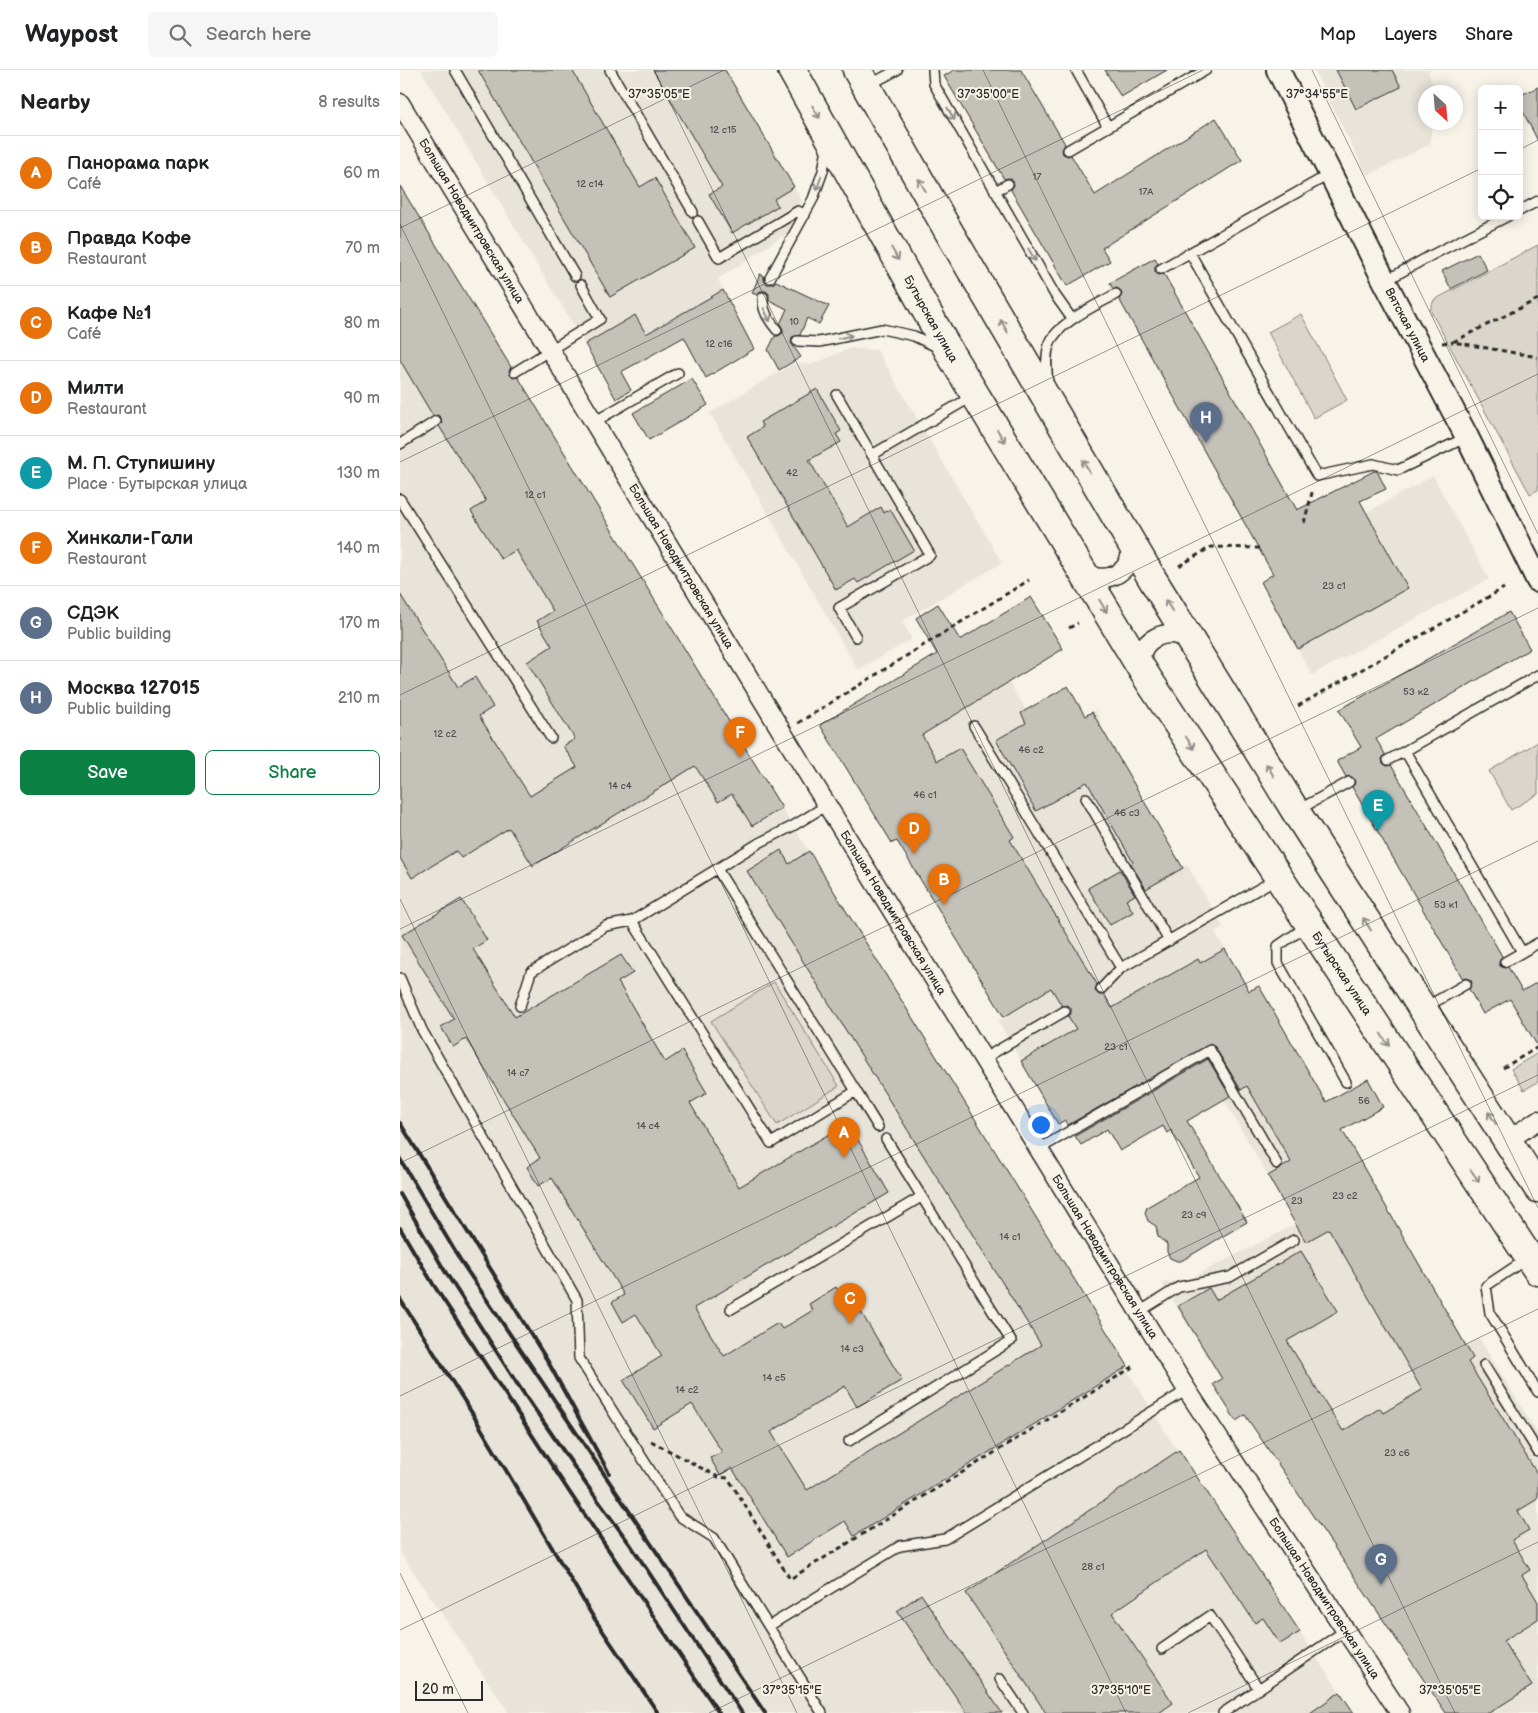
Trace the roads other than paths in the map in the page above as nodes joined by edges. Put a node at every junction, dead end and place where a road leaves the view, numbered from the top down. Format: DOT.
graph roads {
  1 [pos="455,70"];
  2 [pos="610,70"];
  3 [pos="792,70"];
  4 [pos="897,70"];
  5 [pos="933,70"];
  6 [pos="1076,70"];
  7 [pos="1206,70"];
  8 [pos="1278,70"];
  9 [pos="861,78"];
  10 [pos="400,103"];
  11 [pos="1108,127"];
  12 [pos="829,135"];
  13 [pos="1068,150"];
  14 [pos="1330,174"];
  15 [pos="1008,184"];
  16 [pos="995,191"];
  17 [pos="1538,201"];
  18 [pos="1523,209"];
  19 [pos="693,212"];
  20 [pos="805,214"];
  21 [pos="1500,220"];
  22 [pos="698,221"];
  23 [pos="1190,253"];
  24 [pos="1161,269"];
  25 [pos="575,276"];
  26 [pos="770,278"];
  27 [pos="1385,282"];
  28 [pos="581,285"];
  29 [pos="1116,294"];
  30 [pos="763,297"];
  31 [pos="1072,319"];
  32 [pos="777,330"];
  33 [pos="797,341"];
  34 [pos="550,350"];
  35 [pos="951,355"];
  36 [pos="515,372"];
  37 [pos="678,373"];
  38 [pos="837,395"];
  39 [pos="975,395"];
  40 [pos="1050,405"];
  41 [pos="436,421"];
  42 [pos="594,422"];
  43 [pos="1467,437"];
  44 [pos="401,442"];
  45 [pos="872,455"];
  46 [pos="400,499"];
  47 [pos="1127,536"];
  48 [pos="1078,565"];
  49 [pos="1538,581"];
  50 [pos="856,637"];
  51 [pos="1195,647"];
  52 [pos="1146,676"];
  53 [pos="1538,676"];
  54 [pos="974,726"];
  55 [pos="551,738"];
  56 [pos="1405,751"];
  57 [pos="1388,760"];
  58 [pos="1349,782"];
  59 [pos="1086,798"];
  60 [pos="827,805"];
  61 [pos="1296,812"];
  62 [pos="717,869"];
  63 [pos="1278,878"];
  64 [pos="632,921"];
  65 [pos="1309,925"];
  66 [pos="1169,941"];
  67 [pos="1538,943"];
  68 [pos="1522,952"];
  69 [pos="1505,962"];
  70 [pos="1121,968"];
  71 [pos="400,978"];
  72 [pos="1466,984"];
  73 [pos="1100,989"];
  74 [pos="520,1006"];
  75 [pos="1421,1009"];
  76 [pos="1065,1011"];
  77 [pos="983,1059"];
  78 [pos="1346,1082"];
  79 [pos="856,1091"];
  80 [pos="1538,1120"];
  81 [pos="878,1126"];
  82 [pos="886,1140"];
  83 [pos="1506,1141"];
  84 [pos="1039,1149"];
  85 [pos="1276,1164"];
  86 [pos="1533,1171"];
  87 [pos="921,1197"];
  88 [pos="1294,1240"];
  89 [pos="1534,1264"];
  90 [pos="731,1309"];
  91 [pos="1139,1312"];
  92 [pos="1484,1365"];
  93 [pos="1187,1390"];
  94 [pos="1538,1392"];
  95 [pos="849,1441"];
  96 [pos="1538,1452"];
  97 [pos="769,1626"];
  98 [pos="1346,1630"];
  99 [pos="1162,1649"];
  100 [pos="1000,1679"];
  101 [pos="1259,1688"];
  102 [pos="822,1713"];
  103 [pos="1024,1713"];
  104 [pos="1223,1713"];
  105 [pos="1400,1713"];
  1 -- 25 [label="lane"];
  2 -- 19 [label="lane"];
  3 -- 12 [label="main road, Бутырская улица, one-way"];
  4 -- 9 [label="lane"];
  5 -- 16 [label="lane, one-way"];
  6 -- 11 [label="lane"];
  7 -- 11 [label="lane"];
  8 -- 14 [label="street, Вятская улица"];
  40 -- 9 [label="main road, Бутырская улица, one-way"];
  10 -- 34 [label="street, Большая Новодмитровская улица"];
  11 -- 13 [label="lane"];
  12 -- 20 [label="lane, one-way"];
  12 -- 35 [label="main road, Бутырская улица, one-way"];
  14 -- 23 [label="lane"];
  14 -- 27 [label="street, Вятская улица"];
  15 -- 16 [label="lane"];
  16 -- 31 [label="lane, one-way"];
  17 -- 18 [label="lane"];
  20 -- 22 [label="lane"];
  20 -- 26 [label="lane"];
  21 -- 27 [label="lane"];
  23 -- 24 [label="lane"];
  23 -- 43 [label="lane"];
  27 -- 43 [label="street, Вятская улица"];
  28 -- 34 [label="lane"];
  29 -- 31 [label="lane"];
  30 -- 32 [label="lane, one-way"];
  31 -- 40 [label="lane"];
  33 -- 35 [label="lane, one-way"];
  34 -- 36 [label="lane"];
  34 -- 42 [label="street, Большая Новодмитровская улица"];
  35 -- 39 [label="main road, Бутырская улица"];
  37 -- 42 [label="lane"];
  38 -- 45 [label="lane"];
  39 -- 45 [label="lane"];
  39 -- 48 [label="main road, Бутырская улица, one-way"];
  47 -- 40 [label="main road, Бутырская улица, one-way"];
  41 -- 44 [label="lane"];
  42 -- 60 [label="street, Большая Новодмитровская улица"];
  43 -- 49 [label="street, Вятская улица"];
  45 -- 50 [label="lane"];
  46 -- 55 [label="lane"];
  47 -- 48 [label="street, Бутырская улица"];
  51 -- 47 [label="main road, Бутырская улица, one-way"];
  48 -- 52 [label="main road, Бутырская улица, one-way"];
  51 -- 52 [label="street, Бутырская улица"];
  61 -- 51 [label="main road, Бутырская улица, one-way"];
  52 -- 63 [label="main road, Бутырская улица, one-way"];
  53 -- 56 [label="lane"];
  54 -- 70 [label="lane"];
  56 -- 57 [label="lane"];
  56 -- 68 [label="lane"];
  58 -- 61 [label="lane"];
  59 -- 66 [label="lane"];
  60 -- 62 [label="lane"];
  60 -- 77 [label="street, Большая Новодмитровская улица"];
  75 -- 61 [label="main road, Бутырская улица, one-way"];
  62 -- 64 [label="lane"];
  62 -- 79 [label="lane"];
  63 -- 65 [label="main road, Бутырская улица"];
  63 -- 66 [label="lane"];
  64 -- 74 [label="lane"];
  64 -- 79 [label="lane"];
  65 -- 78 [label="lane"];
  65 -- 89 [label="main road, Бутырская улица, one-way"];
  66 -- 70 [label="lane"];
  67 -- 68 [label="lane"];
  68 -- 69 [label="lane"];
  70 -- 73 [label="lane"];
  71 -- 97 [label="lane"];
  72 -- 75 [label="lane"];
  83 -- 75 [label="main road, Бутырская улица, one-way"];
  76 -- 77 [label="lane"];
  77 -- 84 [label="street, Большая Новодмитровская улица"];
  79 -- 81 [label="lane"];
  80 -- 83 [label="street"];
  82 -- 87 [label="lane"];
  83 -- 86 [label="main road, Бутырская улица"];
  84 -- 85 [label="lane"];
  84 -- 91 [label="street, Большая Новодмитровская улица"];
  87 -- 90 [label="lane"];
  87 -- 95 [label="lane"];
  88 -- 91 [label="lane"];
  89 -- 94 [label="lane"];
  91 -- 93 [label="street, Большая Новодмитровская улица"];
  92 -- 96 [label="lane"];
  93 -- 97 [label="lane"];
  93 -- 98 [label="street, Большая Новодмитровская улица"];
  97 -- 102 [label="lane"];
  98 -- 101 [label="lane"];
  98 -- 105 [label="street, Большая Новодмитровская улица"];
  99 -- 101 [label="lane"];
  100 -- 103 [label="lane"];
  101 -- 104 [label="lane"];
}
